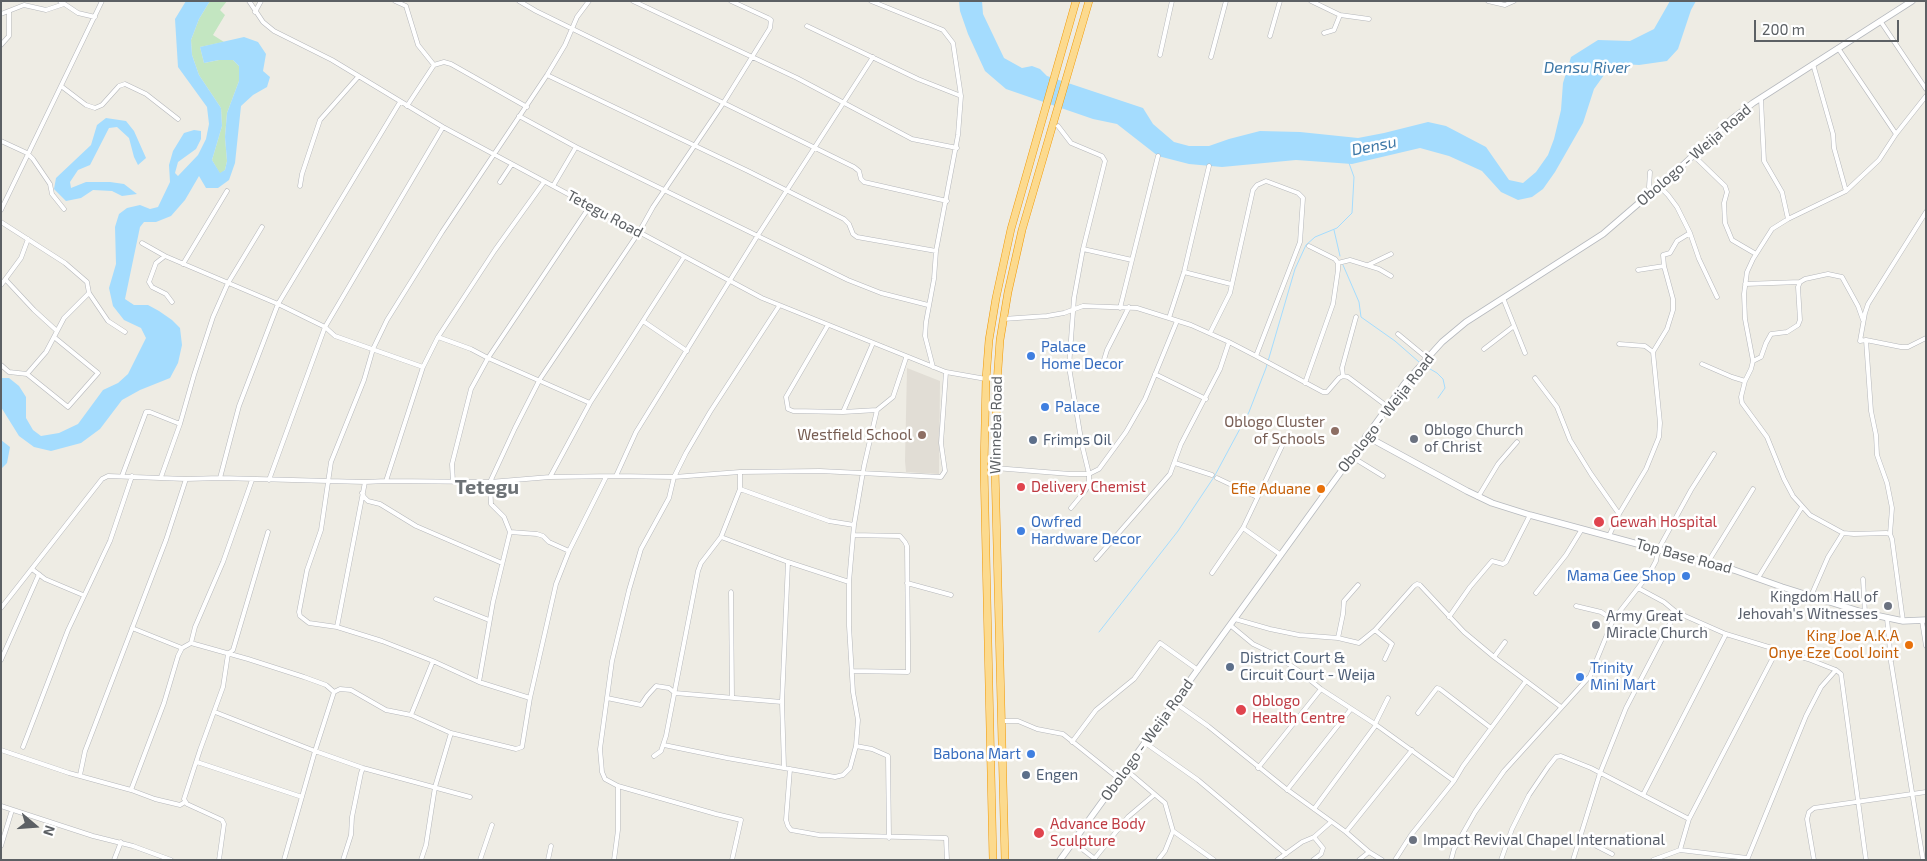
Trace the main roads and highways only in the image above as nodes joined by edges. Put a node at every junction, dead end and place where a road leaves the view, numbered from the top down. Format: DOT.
graph roads {
  1 [pos="1076,1"];
  2 [pos="1089,1"];
  3 [pos="1002,743"];
  4 [pos="991,744"];
  5 [pos="993,860"];
  6 [pos="1005,860"];
  1 -- 4 [label="highway, Winneba Road"];
  2 -- 3 [label="highway, Winneba Road"];
  3 -- 4 [label="highway"];
  3 -- 6 [label="highway, Winneba Road"];
  4 -- 5 [label="highway, Winneba Road"];
}
